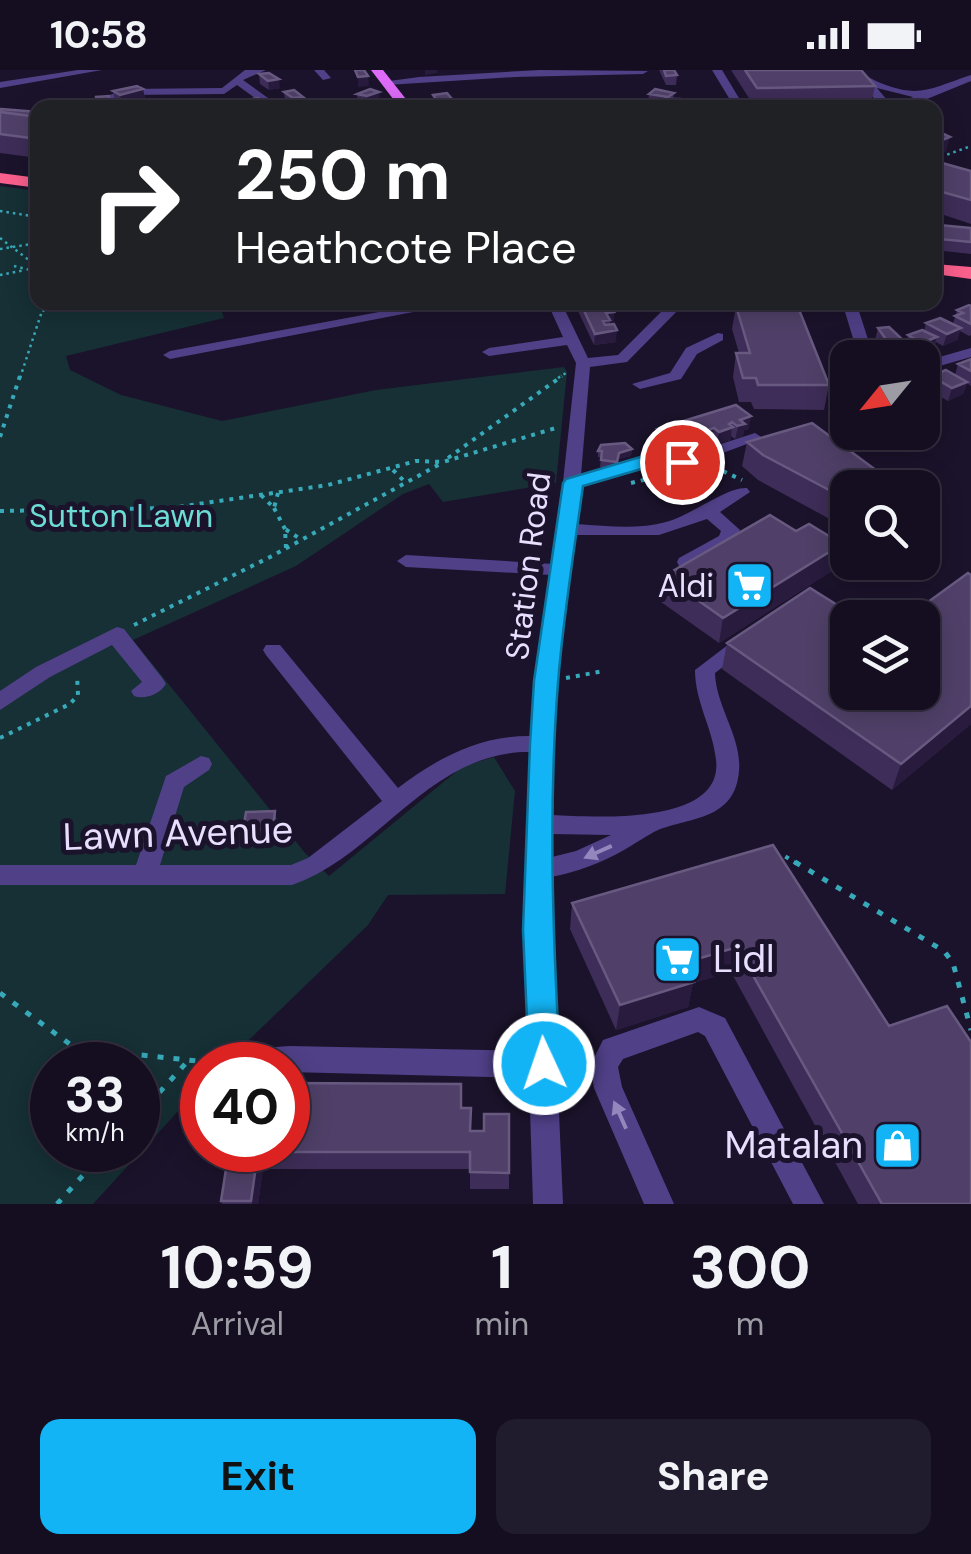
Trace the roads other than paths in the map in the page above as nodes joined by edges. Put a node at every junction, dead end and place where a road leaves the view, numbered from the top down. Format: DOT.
graph roads {
  1 [pos="97,70"];
  2 [pos="261,70"];
  3 [pos="377,70"];
  4 [pos="717,70"];
  5 [pos="851,70"];
  6 [pos="82,71"];
  7 [pos="505,71"];
  8 [pos="591,71"];
  9 [pos="640,71"];
  10 [pos="414,75"];
  11 [pos="971,78"];
  12 [pos="239,82"];
  13 [pos="387,82"];
  14 [pos="0,84"];
  15 [pos="874,84"];
  16 [pos="653,86"];
  17 [pos="224,92"];
  18 [pos="925,97"];
  19 [pos="261,98"];
  20 [pos="102,100"];
  21 [pos="264,100"];
  22 [pos="400,100"];
  23 [pos="735,100"];
  24 [pos="882,100"];
  25 [pos="917,100"];
  26 [pos="0,178"];
  27 [pos="30,182"];
  28 [pos="942,270"];
  29 [pos="971,273"];
  30 [pos="416,310"];
  31 [pos="558,310"];
  32 [pos="670,310"];
  33 [pos="851,310"];
  34 [pos="718,337"];
  35 [pos="574,340"];
  36 [pos="861,340"];
  37 [pos="489,352"];
  38 [pos="971,352"];
  39 [pos="170,355"];
  40 [pos="940,361"];
  41 [pos="610,363"];
  42 [pos="583,366"];
  43 [pos="640,384"];
  44 [pos="655,396"];
  45 [pos="755,438"];
  46 [pos="573,483"];
  47 [pos="745,488"];
  48 [pos="710,513"];
  49 [pos="568,529"];
  50 [pos="406,560"];
  51 [pos="686,562"];
  52 [pos="562,570"];
  53 [pos="761,632"];
  54 [pos="274,650"];
  55 [pos="141,692"];
  56 [pos="0,702"];
  57 [pos="542,744"];
  58 [pos="201,764"];
  59 [pos="396,802"];
  60 [pos="652,823"];
  61 [pos="542,824"];
  62 [pos="539,869"];
  63 [pos="144,873"];
  64 [pos="0,875"];
  65 [pos="310,1062"];
  66 [pos="544,1064"];
  67 [pos="548,1204"];
  68 [pos="659,1204"];
  69 [pos="809,1204"];
  1 -- 6 [label="street"];
  2 -- 12 [label="street"];
  3 -- 13 [label="main road"];
  4 -- 23 [label="street"];
  5 -- 15 [label="street"];
  6 -- 14 [label="street"];
  7 -- 8 [label="street"];
  7 -- 10 [label="street"];
  8 -- 9 [label="street"];
  9 -- 16 [label="street"];
  10 -- 13 [label="street"];
  11 -- 18 [label="street"];
  12 -- 17 [label="street"];
  12 -- 19 [label="street"];
  13 -- 22 [label="main road"];
  15 -- 18 [label="street"];
  15 -- 24 [label="street"];
  17 -- 19 [label="street"];
  17 -- 20 [label="street"];
  18 -- 25 [label="street"];
  19 -- 21 [label="street"];
  26 -- 27 [label="highway"];
  28 -- 29 [label="highway"];
  30 -- 39 [label="street"];
  31 -- 35 [label="street, Station Road"];
  32 -- 41 [label="street"];
  33 -- 36 [label="street"];
  34 -- 43 [label="street"];
  35 -- 37 [label="street"];
  35 -- 42 [label="street, Station Road"];
  38 -- 40 [label="street"];
  41 -- 42 [label="street"];
  41 -- 43 [label="street"];
  42 -- 46 [label="street, Station Road"];
  43 -- 44 [label="street"];
  45 -- 46 [label="street"];
  46 -- 49 [label="street, Station Road"];
  47 -- 48 [label="street"];
  48 -- 49 [label="street"];
  48 -- 51 [label="street"];
  49 -- 52 [label="street, Station Road"];
  50 -- 52 [label="street"];
  52 -- 57 [label="street, Station Road"];
  53 -- 60 [label="street"];
  54 -- 59 [label="street"];
  55 -- 56 [label="street"];
  57 -- 59 [label="street, Lawn Avenue"];
  57 -- 61 [label="street, Station Road"];
  58 -- 63 [label="street"];
  59 -- 63 [label="street, Lawn Avenue"];
  60 -- 61 [label="street"];
  60 -- 62 [label="street, one-way"];
  61 -- 62 [label="street, Station Road"];
  62 -- 66 [label="street, Station Road"];
  63 -- 64 [label="street, Lawn Avenue"];
  65 -- 66 [label="street"];
  66 -- 67 [label="street, Station Road"];
  68 -- 69 [label="street, one-way"];
}
